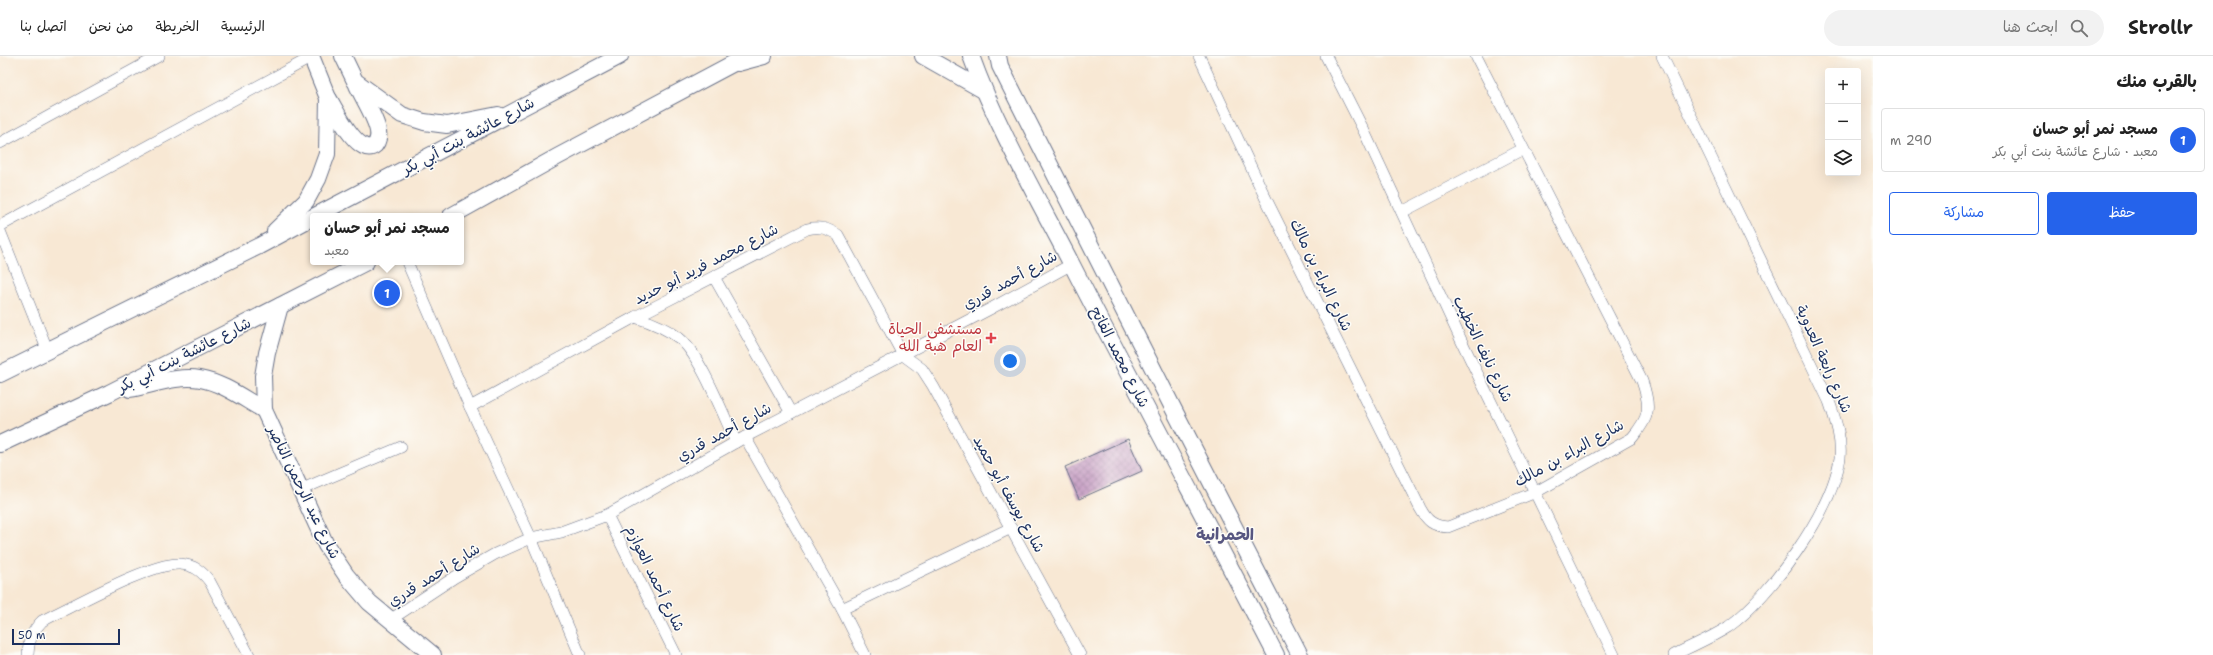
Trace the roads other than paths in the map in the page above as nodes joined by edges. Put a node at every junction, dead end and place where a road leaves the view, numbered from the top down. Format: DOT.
graph roads {
  1 [pos="160,56"];
  2 [pos="343,56"];
  3 [pos="620,56"];
  4 [pos="747,56"];
  5 [pos="764,56"];
  6 [pos="923,56"];
  7 [pos="971,56"];
  8 [pos="998,56"];
  9 [pos="1199,56"];
  10 [pos="1326,56"];
  11 [pos="1476,56"];
  12 [pos="1662,56"];
  13 [pos="311,57"];
  14 [pos="732,65"];
  15 [pos="355,81"];
  16 [pos="984,90"];
  17 [pos="328,98"];
  18 [pos="513,112"];
  19 [pos="0,142"];
  20 [pos="1523,150"];
  21 [pos="1402,212"];
  22 [pos="320,213"];
  23 [pos="456,213"];
  24 [pos="310,218"];
  25 [pos="0,226"];
  26 [pos="0,231"];
  27 [pos="259,246"];
  28 [pos="1072,264"];
  29 [pos="360,265"];
  30 [pos="408,265"];
  31 [pos="714,277"];
  32 [pos="280,306"];
  33 [pos="635,317"];
  34 [pos="47,349"];
  35 [pos="903,355"];
  36 [pos="0,374"];
  37 [pos="110,393"];
  38 [pos="470,407"];
  39 [pos="264,410"];
  40 [pos="791,413"];
  41 [pos="741,440"];
  42 [pos="0,444"];
  43 [pos="401,448"];
  44 [pos="300,490"];
  45 [pos="1536,492"];
  46 [pos="607,515"];
  47 [pos="1011,528"];
  48 [pos="531,538"];
  49 [pos="842,609"];
  50 [pos="390,620"];
  51 [pos="28,655"];
  52 [pos="249,655"];
  53 [pos="433,655"];
  54 [pos="580,655"];
  55 [pos="676,655"];
  56 [pos="865,655"];
  57 [pos="1080,655"];
  58 [pos="1276,655"];
  59 [pos="1300,655"];
  60 [pos="1614,655"];
  61 [pos="1674,655"];
  1 -- 19 [label="street"];
  2 -- 15 [label="main road"];
  3 -- 18 [label="main road, شارع عائشة بنت أبي بكر"];
  4 -- 14 [label="main road"];
  5 -- 14 [label="main road"];
  6 -- 16 [label="main road"];
  7 -- 16 [label="main road, شارع محمد الفاتح"];
  8 -- 59 [label="main road, شارع محمد الفاتح"];
  9 -- 45 [label="street, شارع البراء بن مالك"];
  10 -- 21 [label="street, شارع نايف الخطيب"];
  11 -- 20 [label="street, شارع البراء بن مالك"];
  12 -- 61 [label="street, شارع رابعة العدوية"];
  13 -- 17 [label="main road"];
  13 -- 25 [label="street"];
  14 -- 23 [label="main road"];
  15 -- 17 [label="main road"];
  15 -- 18 [label="main road"];
  16 -- 28 [label="main road, شارع محمد الفاتح"];
  17 -- 27 [label="main road"];
  18 -- 22 [label="main road, شارع عائشة بنت أبي بكر"];
  20 -- 21 [label="street"];
  20 -- 45 [label="street, شارع البراء بن مالك"];
  21 -- 45 [label="street, شارع نايف الخطيب"];
  24 -- 27 [label="main road, شارع عائشة بنت أبي بكر"];
  26 -- 34 [label="street"];
  27 -- 34 [label="main road, شارع عائشة بنت أبي بكر"];
  28 -- 35 [label="street, شارع أحمد قدري"];
  28 -- 58 [label="main road, شارع محمد الفاتح"];
  29 -- 32 [label="main road, شارع عائشة بنت أبي بكر"];
  30 -- 38 [label="street"];
  31 -- 33 [label="street, شارع محمد فريد أبو حديد"];
  31 -- 35 [label="street, شارع محمد فريد أبو حديد"];
  31 -- 40 [label="street"];
  32 -- 37 [label="main road, شارع عائشة بنت أبي بكر"];
  32 -- 39 [label="main road, شارع عبد الرحمن الناصر"];
  33 -- 38 [label="street, شارع محمد فريد أبو حديد"];
  33 -- 41 [label="street"];
  34 -- 36 [label="main road, شارع عائشة بنت أبي بكر"];
  35 -- 40 [label="street, شارع أحمد قدري"];
  35 -- 47 [label="street, شارع يوسف أبو حميد"];
  37 -- 39 [label="main road, شارع عبد الرحمن الناصر"];
  37 -- 42 [label="main road, شارع عائشة بنت أبي بكر"];
  38 -- 48 [label="street"];
  39 -- 44 [label="main road, شارع عبد الرحمن الناصر"];
  40 -- 41 [label="street, شارع أحمد قدري"];
  41 -- 46 [label="street, شارع أحمد قدري"];
  41 -- 49 [label="street"];
  43 -- 44 [label="street"];
  44 -- 50 [label="main road, شارع عبد الرحمن الناصر"];
  45 -- 60 [label="street, شارع نايف الخطيب"];
  46 -- 48 [label="street, شارع أحمد قدري"];
  46 -- 55 [label="street, شارع أحمد العوازم"];
  47 -- 49 [label="street"];
  47 -- 57 [label="street, شارع يوسف أبو حميد"];
  48 -- 50 [label="street, شارع أحمد قدري"];
  48 -- 54 [label="street"];
  49 -- 56 [label="street"];
  50 -- 53 [label="main road, شارع عبد الرحمن الناصر"];
  51 -- 52 [label="street"];
}
